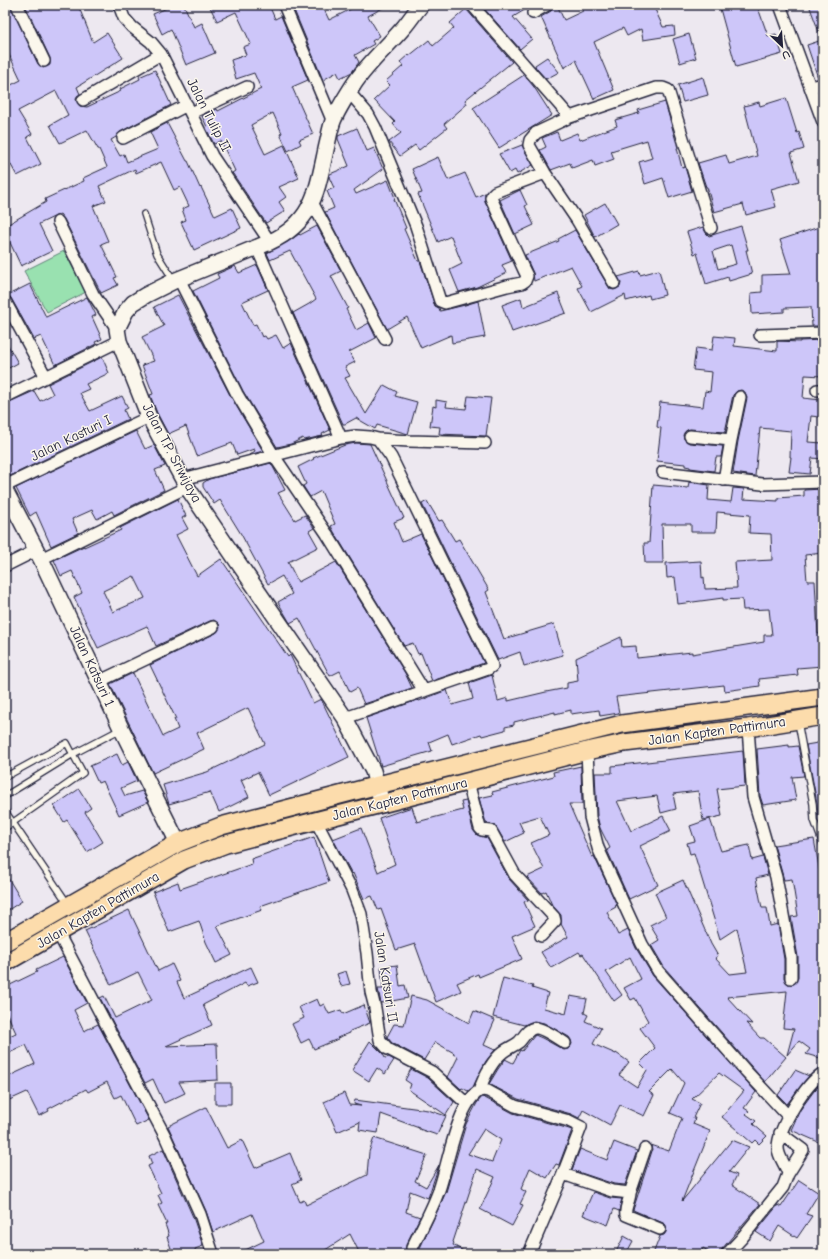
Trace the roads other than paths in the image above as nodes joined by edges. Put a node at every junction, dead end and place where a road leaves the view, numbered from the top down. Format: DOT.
graph roads {
  1 [pos="17,5"];
  2 [pos="119,5"];
  3 [pos="284,5"];
  4 [pos="421,5"];
  5 [pos="472,5"];
  6 [pos="547,5"];
  7 [pos="780,5"];
  8 [pos="533,12"];
  9 [pos="161,54"];
  10 [pos="44,61"];
  11 [pos="823,84"];
  12 [pos="248,87"];
  13 [pos="811,88"];
  14 [pos="349,92"];
  15 [pos="83,100"];
  16 [pos="189,109"];
  17 [pos="570,117"];
  18 [pos="333,122"];
  19 [pos="823,122"];
  20 [pos="123,138"];
  21 [pos="545,173"];
  22 [pos="312,202"];
  23 [pos="144,214"];
  24 [pos="58,222"];
  25 [pos="711,228"];
  26 [pos="263,245"];
  27 [pos="177,280"];
  28 [pos="614,282"];
  29 [pos="5,301"];
  30 [pos="823,333"];
  31 [pos="118,335"];
  32 [pos="760,335"];
  33 [pos="385,339"];
  34 [pos="46,377"];
  35 [pos="5,397"];
  36 [pos="740,397"];
  37 [pos="149,417"];
  38 [pos="690,436"];
  39 [pos="341,438"];
  40 [pos="378,439"];
  41 [pos="731,440"];
  42 [pos="485,443"];
  43 [pos="274,456"];
  44 [pos="663,472"];
  45 [pos="724,480"];
  46 [pos="823,482"];
  47 [pos="185,483"];
  48 [pos="5,486"];
  49 [pos="5,490"];
  50 [pos="39,554"];
  51 [pos="5,566"];
  52 [pos="213,627"];
  53 [pos="100,681"];
  54 [pos="424,691"];
  55 [pos="823,697"];
  56 [pos="823,716"];
  57 [pos="345,718"];
  58 [pos="798,720"];
  59 [pos="622,724"];
  60 [pos="121,728"];
  61 [pos="748,728"];
  62 [pos="624,743"];
  63 [pos="587,751"];
  64 [pos="72,754"];
  65 [pos="5,777"];
  66 [pos="468,782"];
  67 [pos="378,785"];
  68 [pos="5,796"];
  69 [pos="382,803"];
  70 [pos="5,811"];
  71 [pos="316,821"];
  72 [pos="13,823"];
  73 [pos="5,828"];
  74 [pos="178,843"];
  75 [pos="823,844"];
  76 [pos="68,904"];
  77 [pos="58,933"];
  78 [pos="541,936"];
  79 [pos="5,942"];
  80 [pos="5,963"];
  81 [pos="791,978"];
  82 [pos="565,1042"];
  83 [pos="823,1073"];
  84 [pos="479,1091"];
  85 [pos="467,1104"];
  86 [pos="788,1116"];
  87 [pos="780,1133"];
  88 [pos="645,1149"];
  89 [pos="563,1174"];
  90 [pos="788,1174"];
  91 [pos="630,1193"];
  92 [pos="660,1229"];
  93 [pos="213,1254"];
  94 [pos="414,1254"];
  95 [pos="529,1254"];
  96 [pos="727,1254"];
  1 -- 10 [label="street"];
  2 -- 9 [label="street, Jalan Tulip II"];
  3 -- 18 [label="street"];
  4 -- 14 [label="main road"];
  5 -- 17 [label="street"];
  6 -- 8 [label="street"];
  7 -- 13 [label="street"];
  9 -- 15 [label="street"];
  9 -- 16 [label="street, Jalan Tulip II"];
  11 -- 13 [label="street"];
  12 -- 16 [label="street"];
  13 -- 19 [label="street"];
  14 -- 18 [label="main road"];
  14 -- 21 [label="street"];
  16 -- 20 [label="street"];
  16 -- 26 [label="street, Jalan Tulip II"];
  17 -- 21 [label="street"];
  17 -- 25 [label="street"];
  18 -- 22 [label="main road"];
  21 -- 28 [label="street"];
  22 -- 26 [label="main road"];
  22 -- 33 [label="street"];
  23 -- 27 [label="lane"];
  24 -- 31 [label="street"];
  26 -- 27 [label="main road"];
  26 -- 39 [label="street, Jalan Tulip II"];
  27 -- 31 [label="main road"];
  27 -- 43 [label="street"];
  29 -- 34 [label="street"];
  30 -- 32 [label="street"];
  31 -- 34 [label="street"];
  31 -- 37 [label="main road, Jalan T.P. Sriwijaya"];
  34 -- 35 [label="street"];
  36 -- 41 [label="street"];
  37 -- 47 [label="main road, Jalan T.P. Sriwijaya"];
  37 -- 48 [label="street, Jalan Kasturi I"];
  38 -- 41 [label="street"];
  39 -- 40 [label="street"];
  39 -- 43 [label="street"];
  40 -- 42 [label="street"];
  40 -- 54 [label="street"];
  41 -- 45 [label="street"];
  43 -- 47 [label="street"];
  43 -- 54 [label="street"];
  44 -- 45 [label="street"];
  45 -- 46 [label="street"];
  47 -- 50 [label="street"];
  47 -- 57 [label="main road, Jalan T.P. Sriwijaya"];
  49 -- 50 [label="main road, Jalan Katsuri 1"];
  50 -- 51 [label="street"];
  50 -- 53 [label="main road, Jalan Katsuri 1"];
  52 -- 53 [label="street"];
  53 -- 60 [label="main road, Jalan Katsuri 1"];
  54 -- 57 [label="street"];
  55 -- 59 [label="main road, Jalan Kapten Pattimura"];
  56 -- 58 [label="main road, Jalan Kapten Pattimura"];
  57 -- 67 [label="main road, Jalan T.P. Sriwijaya"];
  58 -- 61 [label="main road, Jalan Kapten Pattimura"];
  58 -- 75 [label="lane"];
  59 -- 62 [label="main road"];
  59 -- 67 [label="main road, Jalan Kapten Pattimura"];
  60 -- 64 [label="lane"];
  60 -- 74 [label="main road, Jalan Katsuri 1"];
  61 -- 62 [label="main road, Jalan Kapten Pattimura"];
  61 -- 81 [label="street"];
  62 -- 63 [label="main road, Jalan Kapten Pattimura"];
  63 -- 66 [label="main road, Jalan Kapten Pattimura"];
  63 -- 86 [label="street"];
  64 -- 65 [label="lane"];
  64 -- 68 [label="lane"];
  64 -- 72 [label="lane"];
  66 -- 69 [label="main road, Jalan Kapten Pattimura"];
  66 -- 78 [label="street"];
  67 -- 69 [label="main road, Jalan T.P. Sriwijaya"];
  67 -- 74 [label="main road, Jalan Kapten Pattimura"];
  69 -- 71 [label="main road, Jalan Kapten Pattimura"];
  70 -- 72 [label="lane"];
  71 -- 77 [label="main road, Jalan Kapten Pattimura"];
  71 -- 85 [label="street, Jalan Katsuri II"];
  72 -- 73 [label="lane"];
  72 -- 76 [label="lane"];
  74 -- 76 [label="main road, Jalan Kapten Pattimura"];
  76 -- 79 [label="main road, Jalan Kapten Pattimura"];
  77 -- 80 [label="main road, Jalan Kapten Pattimura"];
  77 -- 93 [label="street"];
  82 -- 84 [label="street"];
  83 -- 86 [label="street"];
  84 -- 85 [label="street"];
  84 -- 89 [label="street"];
  85 -- 94 [label="street"];
  86 -- 87 [label="street"];
  87 -- 90 [label="street"];
  87 -- 90 [label="street"];
  88 -- 91 [label="street"];
  89 -- 91 [label="street"];
  89 -- 95 [label="street"];
  90 -- 96 [label="street"];
  91 -- 92 [label="street"];
}
